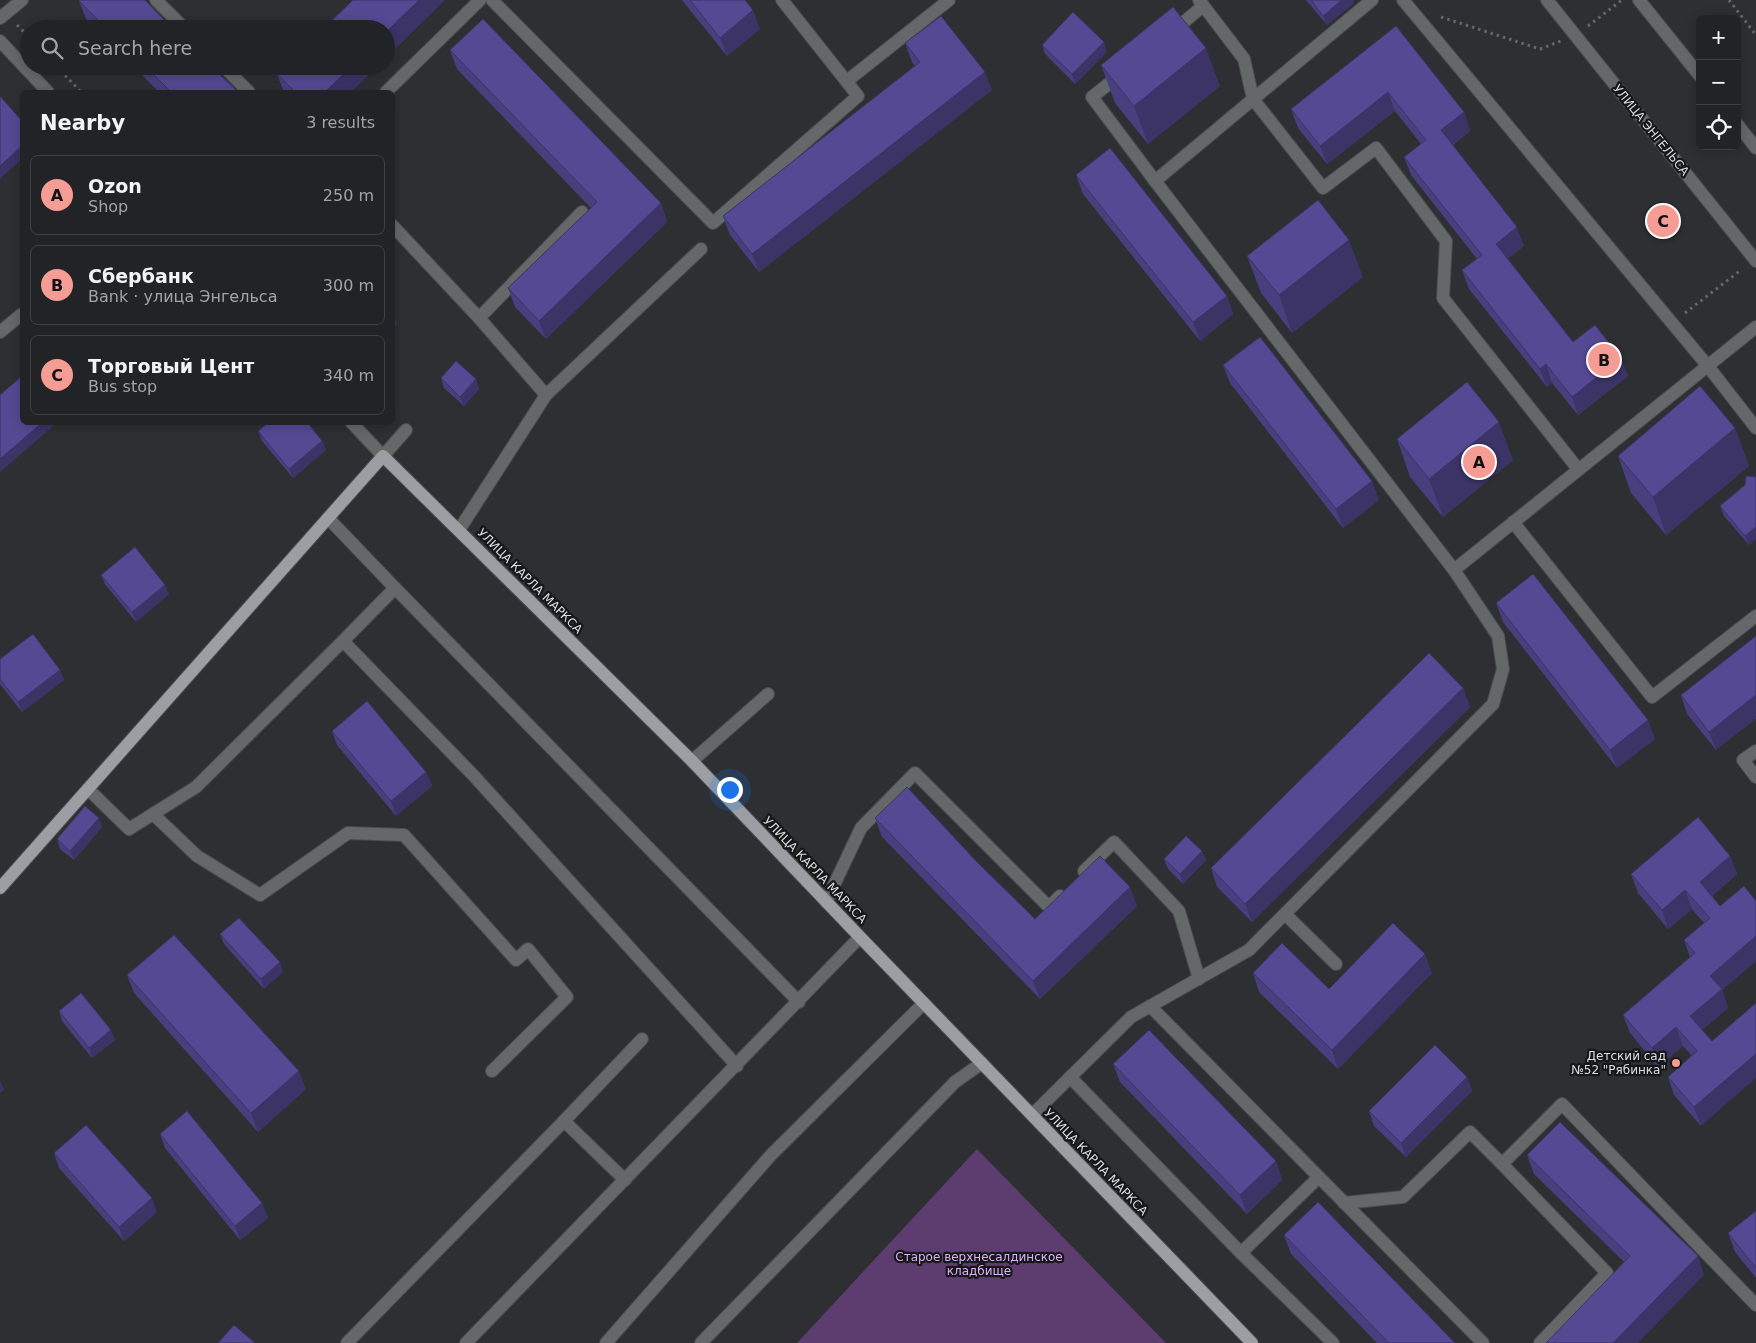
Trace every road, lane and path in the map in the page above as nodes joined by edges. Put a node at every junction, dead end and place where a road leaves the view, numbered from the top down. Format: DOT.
graph roads {
  1 [pos="22,0"];
  2 [pos="156,0"];
  3 [pos="480,0"];
  4 [pos="492,0"];
  5 [pos="782,0"];
  6 [pos="949,0"];
  7 [pos="1372,0"];
  8 [pos="1403,0"];
  9 [pos="1547,0"];
  10 [pos="1622,0"];
  11 [pos="1640,0"];
  12 [pos="1729,0"];
  13 [pos="1201,3"];
  14 [pos="1435,15"];
  15 [pos="0,18"];
  16 [pos="176,20"];
  17 [pos="1756,35"];
  18 [pos="1576,36"];
  19 [pos="0,41"];
  20 [pos="1159,43"];
  21 [pos="20,62"];
  22 [pos="1129,67"];
  23 [pos="1696,71"];
  24 [pos="32,75"];
  25 [pos="65,75"];
  26 [pos="232,75"];
  27 [pos="847,82"];
  28 [pos="46,90"];
  29 [pos="79,90"];
  30 [pos="248,90"];
  31 [pos="388,90"];
  32 [pos="1253,99"];
  33 [pos="1741,129"];
  34 [pos="1756,148"];
  35 [pos="1155,180"];
  36 [pos="582,212"];
  37 [pos="395,228"];
  38 [pos="701,249"];
  39 [pos="1755,260"];
  40 [pos="1682,315"];
  41 [pos="20,316"];
  42 [pos="479,318"];
  43 [pos="1756,327"];
  44 [pos="0,332"];
  45 [pos="1707,365"];
  46 [pos="546,396"];
  47 [pos="355,425"];
  48 [pos="1756,428"];
  49 [pos="406,430"];
  50 [pos="383,456"];
  51 [pos="1578,469"];
  52 [pos="328,518"];
  53 [pos="1512,522"];
  54 [pos="459,530"];
  55 [pos="1454,570"];
  56 [pos="395,588"];
  57 [pos="1756,616"];
  58 [pos="344,641"];
  59 [pos="768,694"];
  60 [pos="1756,751"];
  61 [pos="692,761"];
  62 [pos="1756,777"];
  63 [pos="88,789"];
  64 [pos="154,814"];
  65 [pos="0,888"];
  66 [pos="826,902"];
  67 [pos="1285,914"];
  68 [pos="860,938"];
  69 [pos="1336,964"];
  70 [pos="1199,979"];
  71 [pos="799,1002"];
  72 [pos="924,1003"];
  73 [pos="1150,1006"];
  74 [pos="642,1038"];
  75 [pos="982,1063"];
  76 [pos="737,1066"];
  77 [pos="492,1071"];
  78 [pos="1070,1077"];
  79 [pos="1032,1115"];
  80 [pos="564,1120"];
  81 [pos="1502,1164"];
  82 [pos="1319,1177"];
  83 [pos="625,1180"];
  84 [pos="1344,1203"];
  85 [pos="1241,1253"];
  86 [pos="1756,1305"];
  87 [pos="347,1343"];
  88 [pos="466,1343"];
  89 [pos="606,1343"];
  90 [pos="701,1343"];
  91 [pos="1252,1343"];
  92 [pos="1333,1343"];
  93 [pos="1483,1343"];
  94 [pos="1540,1343"];
  1 -- 15 [label="street"];
  2 -- 16 [label="street"];
  3 -- 31 [label="street"];
  4 -- 27 [label="street"];
  5 -- 27 [label="street"];
  6 -- 27 [label="street"];
  7 -- 32 [label="street"];
  8 -- 45 [label="street"];
  9 -- 18 [label="street, УЛИЦА ЭНГЕЛЬСА"];
  10 -- 18 [label="path"];
  11 -- 23 [label="street"];
  12 -- 17 [label="path"];
  13 -- 20 [label="street"];
  13 -- 32 [label="street"];
  14 -- 18 [label="path"];
  18 -- 39 [label="street, УЛИЦА ЭНГЕЛЬСА"];
  19 -- 21 [label="street"];
  22 -- 35 [label="street"];
  24 -- 28 [label="street"];
  25 -- 29 [label="path"];
  26 -- 30 [label="street"];
  32 -- 35 [label="street"];
  32 -- 51 [label="street"];
  33 -- 34 [label="street"];
  35 -- 55 [label="street"];
  36 -- 42 [label="street"];
  37 -- 42 [label="street"];
  38 -- 46 [label="street"];
  39 -- 40 [label="path"];
  41 -- 44 [label="street"];
  42 -- 46 [label="street"];
  43 -- 45 [label="street"];
  45 -- 48 [label="street"];
  45 -- 51 [label="street"];
  46 -- 54 [label="street"];
  47 -- 50 [label="street, УЛИЦА КАРЛА МАРКСА"];
  49 -- 50 [label="street"];
  50 -- 52 [label="main road"];
  50 -- 54 [label="main road, УЛИЦА КАРЛА МАРКСА"];
  51 -- 53 [label="street"];
  52 -- 56 [label="street"];
  52 -- 63 [label="main road"];
  53 -- 55 [label="street"];
  53 -- 57 [label="street"];
  54 -- 61 [label="main road, УЛИЦА КАРЛА МАРКСА"];
  55 -- 67 [label="street"];
  56 -- 58 [label="street"];
  56 -- 71 [label="street"];
  58 -- 64 [label="street"];
  58 -- 76 [label="street"];
  59 -- 61 [label="street"];
  60 -- 62 [label="street"];
  61 -- 66 [label="main road, УЛИЦА КАРЛА МАРКСА"];
  63 -- 64 [label="street"];
  63 -- 65 [label="main road"];
  64 -- 77 [label="street"];
  66 -- 68 [label="main road, УЛИЦА КАРЛА МАРКСА"];
  66 -- 70 [label="street"];
  67 -- 69 [label="street"];
  67 -- 70 [label="street"];
  68 -- 71 [label="street"];
  68 -- 72 [label="main road, УЛИЦА КАРЛА МАРКСА"];
  70 -- 73 [label="street"];
  71 -- 76 [label="street"];
  72 -- 75 [label="main road, УЛИЦА КАРЛА МАРКСА"];
  72 -- 89 [label="street"];
  73 -- 78 [label="street"];
  73 -- 82 [label="street"];
  74 -- 80 [label="street"];
  75 -- 79 [label="main road, УЛИЦА КАРЛА МАРКСА"];
  75 -- 90 [label="street"];
  76 -- 83 [label="street"];
  78 -- 79 [label="street"];
  78 -- 85 [label="street"];
  79 -- 91 [label="main road, УЛИЦА КАРЛА МАРКСА"];
  80 -- 83 [label="street"];
  80 -- 87 [label="street"];
  81 -- 84 [label="street"];
  81 -- 86 [label="street"];
  81 -- 94 [label="street"];
  82 -- 84 [label="street"];
  82 -- 85 [label="street"];
  83 -- 88 [label="street"];
  84 -- 93 [label="street"];
  85 -- 92 [label="street"];
}
